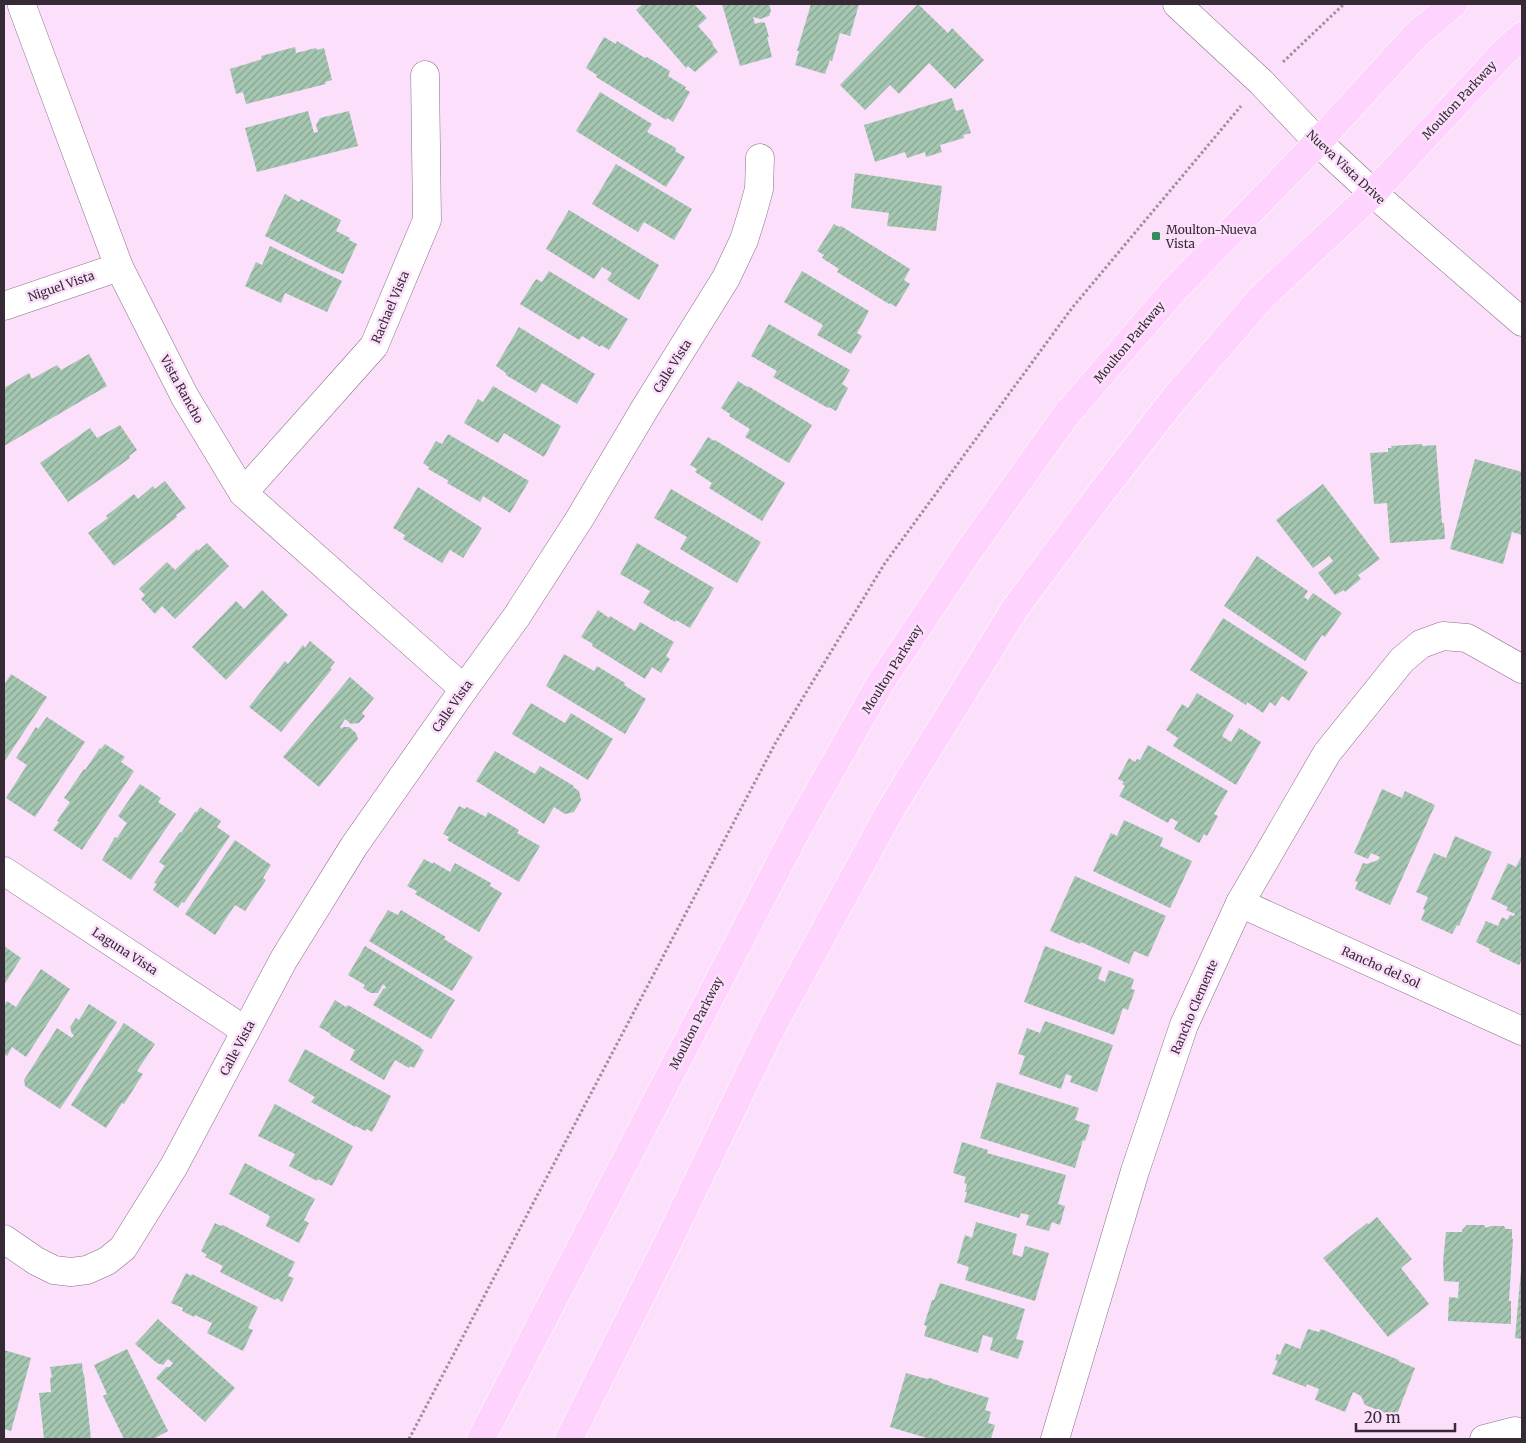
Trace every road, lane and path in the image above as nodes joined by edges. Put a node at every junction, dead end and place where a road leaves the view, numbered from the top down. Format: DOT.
graph roads {
  1 [pos="1177,4"];
  2 [pos="1453,4"];
  3 [pos="18,7"];
  4 [pos="1522,36"];
  5 [pos="425,75"];
  6 [pos="1318,142"];
  7 [pos="760,158"];
  8 [pos="1373,193"];
  9 [pos="119,267"];
  10 [pos="4,306"];
  11 [pos="1522,322"];
  12 [pos="244,493"];
  13 [pos="1522,669"];
  14 [pos="464,689"];
  15 [pos="4,871"];
  16 [pos="1240,903"];
  17 [pos="246,1030"];
  18 [pos="1522,1031"];
  19 [pos="4,1239"];
  20 [pos="1518,1432"];
  21 [pos="481,1439"];
  22 [pos="568,1439"];
  23 [pos="1055,1439"];
  24 [pos="1484,1439"];
  1 -- 6 [label="street, Nueva Vista Drive"];
  2 -- 6 [label="main road, Moulton Parkway"];
  3 -- 9 [label="street, Vista Rancho"];
  4 -- 8 [label="main road, Moulton Parkway"];
  5 -- 12 [label="street, Rachael Vista"];
  6 -- 8 [label="street, Nueva Vista Drive"];
  6 -- 21 [label="main road, Moulton Parkway"];
  7 -- 14 [label="street, Calle Vista"];
  8 -- 11 [label="street, Nueva Vista Drive"];
  8 -- 22 [label="main road, Moulton Parkway"];
  9 -- 10 [label="street, Niguel Vista"];
  9 -- 12 [label="street, Vista Rancho"];
  12 -- 14 [label="street, Vista Rancho"];
  13 -- 16 [label="street, Rancho Clemente"];
  14 -- 17 [label="street, Calle Vista"];
  15 -- 17 [label="street, Laguna Vista"];
  16 -- 18 [label="street, Rancho del Sol"];
  16 -- 23 [label="street, Rancho Clemente"];
  17 -- 19 [label="street, Calle Vista"];
  20 -- 24 [label="street"];
}
